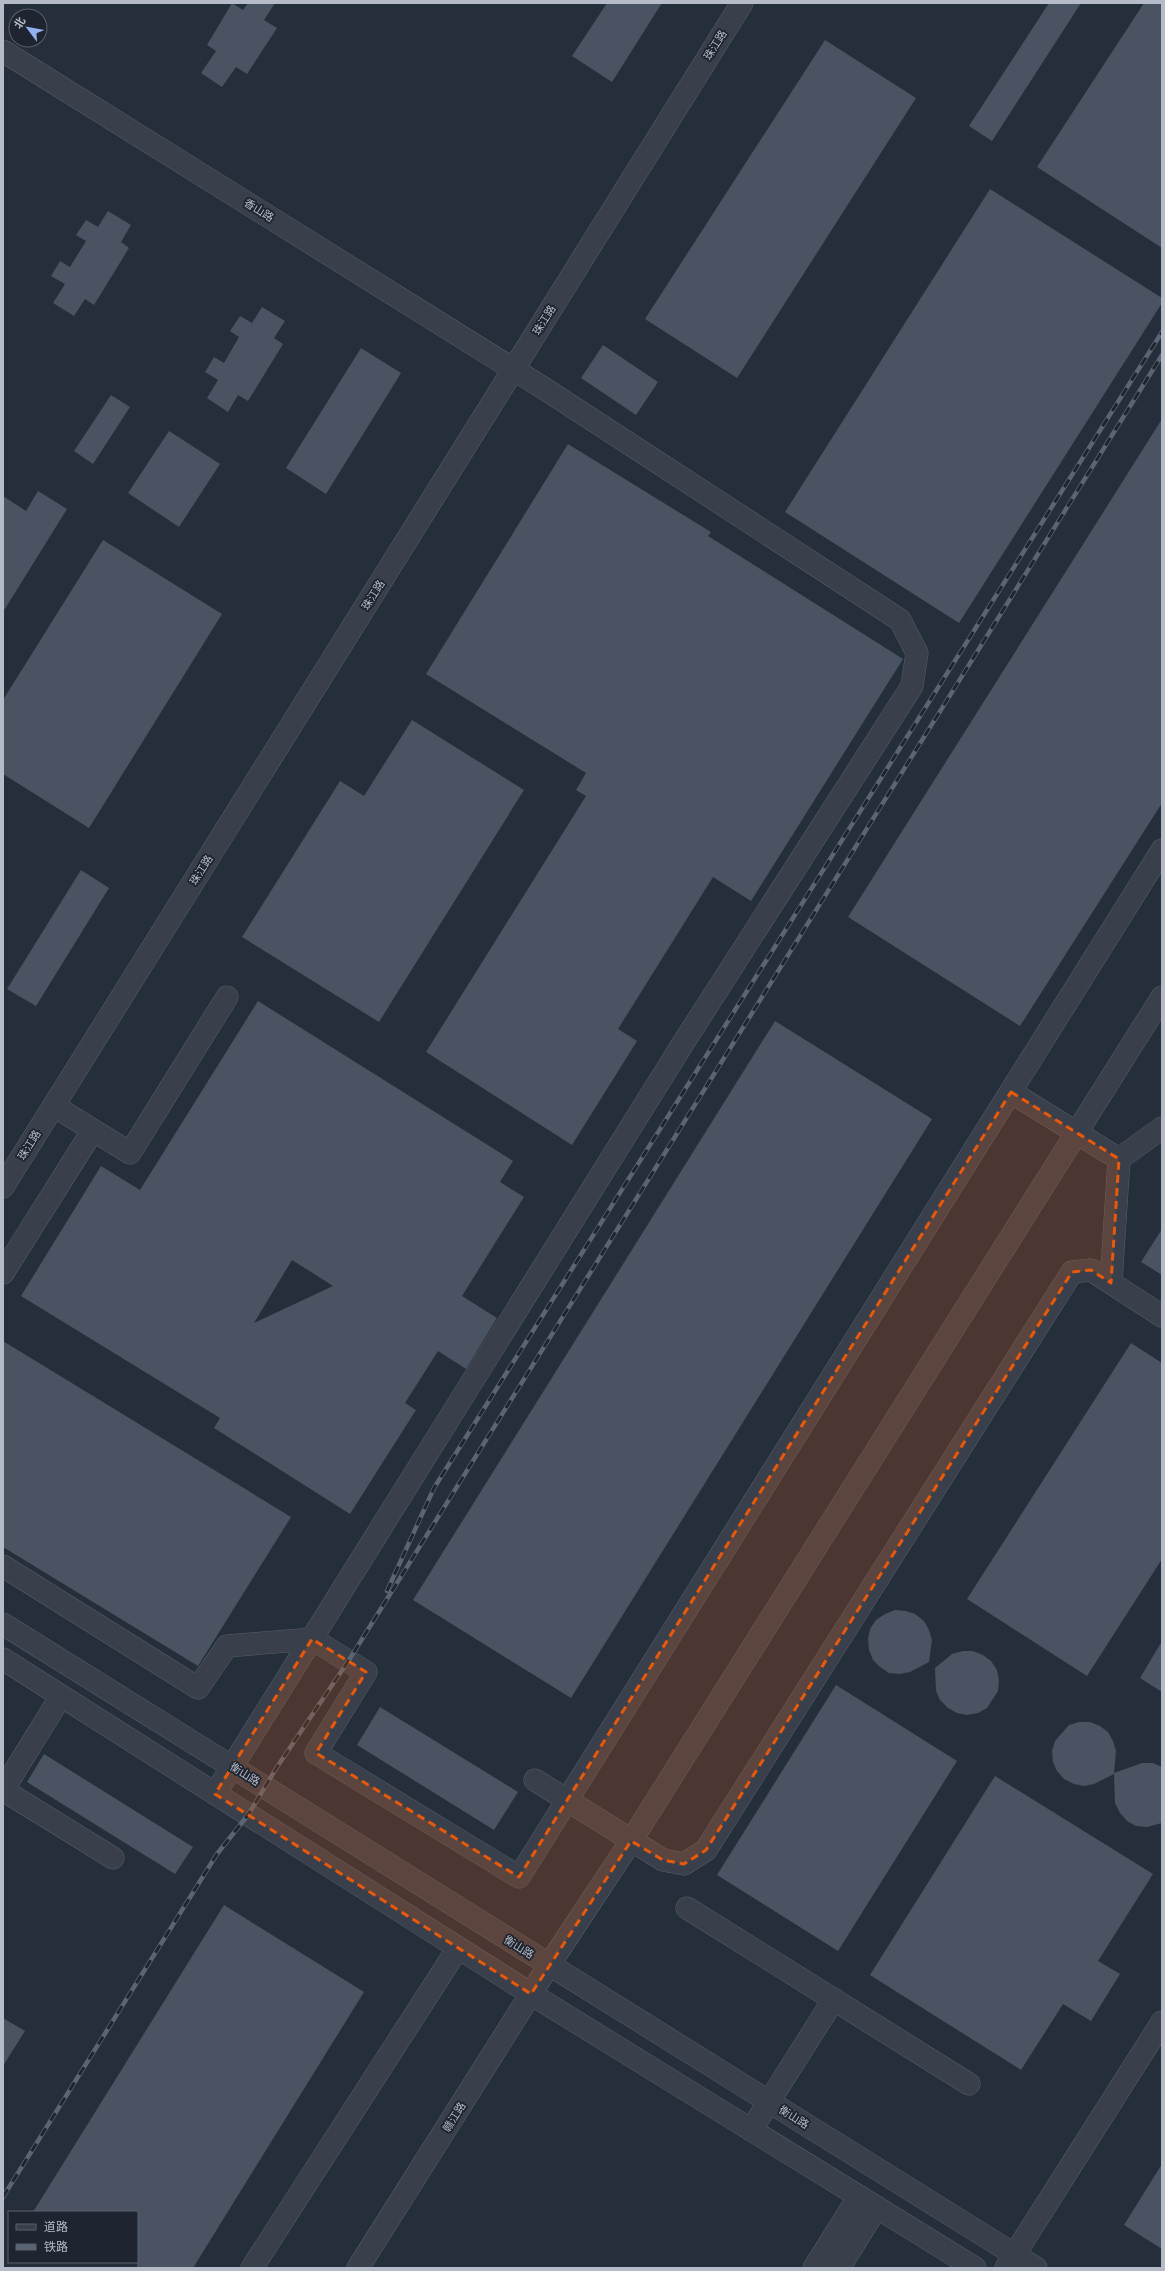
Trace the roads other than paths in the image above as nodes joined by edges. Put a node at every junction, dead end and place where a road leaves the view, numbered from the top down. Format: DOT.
graph roads {
  1 [pos="742,3"];
  2 [pos="3,51"];
  3 [pos="514,369"];
  4 [pos="1162,850"];
  5 [pos="227,997"];
  6 [pos="1162,997"];
  7 [pos="1011,1092"];
  8 [pos="54,1106"];
  9 [pos="1162,1128"];
  10 [pos="93,1130"];
  11 [pos="1077,1132"];
  12 [pos="1119,1159"];
  13 [pos="3,1187"];
  14 [pos="3,1273"];
  15 [pos="1110,1283"];
  16 [pos="1162,1316"];
  17 [pos="3,1566"];
  18 [pos="3,1624"];
  19 [pos="312,1639"];
  20 [pos="3,1659"];
  21 [pos="61,1696"];
  22 [pos="232,1766"];
  23 [pos="535,1780"];
  24 [pos="215,1794"];
  25 [pos="568,1800"];
  26 [pos="631,1840"];
  27 [pos="113,1858"];
  28 [pos="687,1908"];
  29 [pos="458,1948"];
  30 [pos="549,1965"];
  31 [pos="531,1994"];
  32 [pos="834,1999"];
  33 [pos="1162,2022"];
  34 [pos="969,2084"];
  35 [pos="769,2102"];
  36 [pos="751,2130"];
  37 [pos="859,2196"];
  38 [pos="878,2207"];
  39 [pos="1010,2261"];
  40 [pos="252,2268"];
  41 [pos="358,2268"];
  42 [pos="814,2268"];
  43 [pos="839,2268"];
  44 [pos="975,2268"];
  45 [pos="1036,2268"];
  1 -- 3 [label="street, 珠江路"];
  2 -- 3 [label="street, 香山路"];
  3 -- 8 [label="street, 珠江路"];
  3 -- 19 [label="street, 香山路"];
  4 -- 7 [label="street"];
  5 -- 10 [label="street"];
  6 -- 11 [label="street, 赣江路"];
  7 -- 11 [label="street"];
  7 -- 25 [label="street"];
  8 -- 10 [label="street"];
  8 -- 13 [label="street, 珠江路"];
  9 -- 12 [label="street"];
  10 -- 14 [label="street"];
  11 -- 12 [label="street"];
  11 -- 26 [label="street, 赣江路"];
  12 -- 15 [label="street"];
  15 -- 16 [label="street"];
  15 -- 26 [label="street"];
  17 -- 19 [label="street"];
  18 -- 22 [label="street, 衡山路"];
  19 -- 22 [label="street, 香山路"];
  19 -- 25 [label="street"];
  20 -- 21 [label="street"];
  21 -- 24 [label="street"];
  21 -- 27 [label="street"];
  22 -- 24 [label="street, 香山路"];
  22 -- 30 [label="street, 衡山路"];
  23 -- 25 [label="street"];
  24 -- 29 [label="street"];
  25 -- 26 [label="street"];
  26 -- 30 [label="street, 赣江路"];
  28 -- 32 [label="street"];
  29 -- 31 [label="street"];
  29 -- 40 [label="street"];
  30 -- 31 [label="street, 赣江路"];
  30 -- 35 [label="street, 衡山路"];
  31 -- 36 [label="street"];
  31 -- 41 [label="street, 赣江路"];
  32 -- 34 [label="street"];
  32 -- 35 [label="street"];
  33 -- 39 [label="street"];
  35 -- 36 [label="street"];
  35 -- 39 [label="street, 衡山路"];
  36 -- 37 [label="street"];
  37 -- 38 [label="street"];
  37 -- 42 [label="street"];
  38 -- 43 [label="street"];
  38 -- 44 [label="street"];
  39 -- 45 [label="street, 衡山路"];
}
